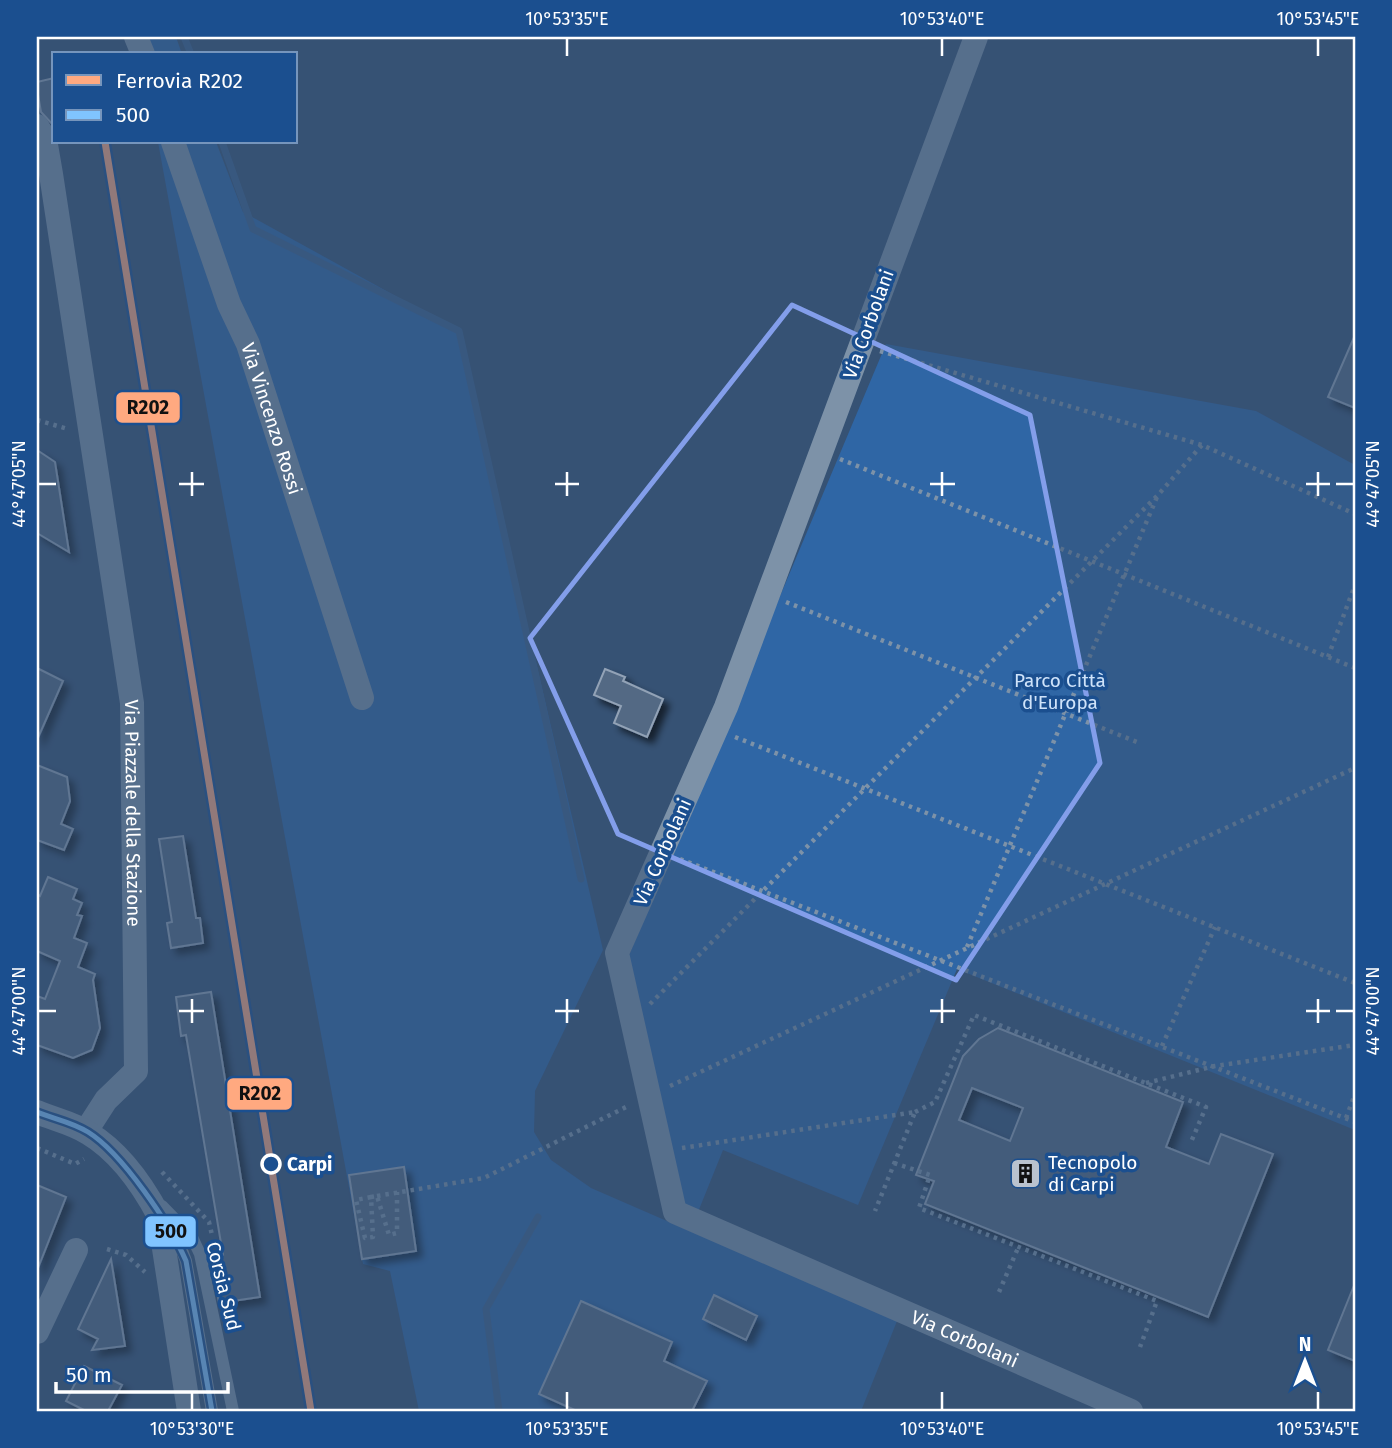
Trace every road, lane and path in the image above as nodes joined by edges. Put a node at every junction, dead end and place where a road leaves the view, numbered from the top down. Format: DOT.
graph roads {
  1 [pos="976,37"];
  2 [pos="37,126"];
  3 [pos="174,144"];
  4 [pos="44,168"];
  5 [pos="879,351"];
  6 [pos="1202,445"];
  7 [pos="839,459"];
  8 [pos="1158,495"];
  9 [pos="1355,514"];
  10 [pos="1091,561"];
  11 [pos="1125,575"];
  12 [pos="1355,585"];
  13 [pos="786,602"];
  14 [pos="1328,657"];
  15 [pos="1355,668"];
  16 [pos="975,678"];
  17 [pos="362,698"];
  18 [pos="1066,714"];
  19 [pos="731,736"];
  20 [pos="1137,742"];
  21 [pos="1355,768"];
  22 [pos="865,789"];
  23 [pos="1009,847"];
  24 [pos="676,858"];
  25 [pos="1103,885"];
  26 [pos="763,891"];
  27 [pos="1215,928"];
  28 [pos="967,948"];
  29 [pos="941,960"];
  30 [pos="1355,983"];
  31 [pos="632,1022"];
  32 [pos="1355,1045"];
  33 [pos="1162,1046"];
  34 [pos="1215,1066"];
  35 [pos="1144,1083"];
  36 [pos="1355,1094"];
  37 [pos="648,1096"];
  38 [pos="37,1112"];
  39 [pos="915,1112"];
  40 [pos="1346,1118"];
  41 [pos="1355,1122"];
  42 [pos="86,1131"];
  43 [pos="1191,1142"];
  44 [pos="37,1148"];
  45 [pos="109,1148"];
  46 [pos="661,1151"];
  47 [pos="894,1163"];
  48 [pos="144,1189"];
  49 [pos="397,1192"];
  50 [pos="374,1197"];
  51 [pos="875,1211"];
  52 [pos="159,1216"];
  53 [pos="1018,1248"];
  54 [pos="107,1249"];
  55 [pos="76,1251"];
  56 [pos="146,1272"];
  57 [pos="999,1292"];
  58 [pos="37,1332"];
  59 [pos="1140,1347"];
  60 [pos="189,1411"];
  61 [pos="212,1411"];
  62 [pos="233,1411"];
  63 [pos="1131,1411"];
  1 -- 31 [label="street, Via Corbolani"];
  2 -- 4 [label="street, Via Piazzale della Stazione"];
  3 -- 17 [label="street, Via Vincenzo Rossi"];
  4 -- 42 [label="street, Via Piazzale della Stazione"];
  5 -- 6 [label="path"];
  6 -- 8 [label="path"];
  6 -- 9 [label="path"];
  7 -- 10 [label="path"];
  8 -- 10 [label="path"];
  8 -- 11 [label="path"];
  10 -- 11 [label="path"];
  10 -- 16 [label="path"];
  11 -- 14 [label="path"];
  11 -- 18 [label="path"];
  12 -- 14 [label="path"];
  13 -- 16 [label="path"];
  14 -- 15 [label="path"];
  16 -- 18 [label="path"];
  16 -- 22 [label="path"];
  18 -- 20 [label="path"];
  18 -- 23 [label="path"];
  19 -- 22 [label="path"];
  21 -- 25 [label="path"];
  22 -- 23 [label="path"];
  22 -- 26 [label="path"];
  23 -- 25 [label="path"];
  23 -- 28 [label="path"];
  24 -- 26 [label="path"];
  25 -- 27 [label="path"];
  25 -- 28 [label="path"];
  26 -- 29 [label="path"];
  26 -- 31 [label="path"];
  27 -- 30 [label="path"];
  27 -- 33 [label="path"];
  28 -- 29 [label="path"];
  29 -- 33 [label="path"];
  29 -- 37 [label="path"];
  31 -- 37 [label="street, Via Corbolani"];
  32 -- 34 [label="path"];
  33 -- 34 [label="path"];
  34 -- 35 [label="path"];
  34 -- 40 [label="path"];
  35 -- 39 [label="path"];
  35 -- 43 [label="path"];
  36 -- 40 [label="path"];
  37 -- 46 [label="street, Via Corbolani"];
  37 -- 49 [label="path"];
  38 -- 42 [label="street"];
  39 -- 46 [label="path"];
  39 -- 47 [label="path"];
  40 -- 41 [label="path"];
  42 -- 45 [label="street"];
  44 -- 45 [label="path"];
  45 -- 48 [label="street"];
  46 -- 63 [label="street, Via Corbolani"];
  47 -- 51 [label="path"];
  47 -- 53 [label="path"];
  48 -- 52 [label="street"];
  48 -- 62 [label="lane, Corsia Sud"];
  49 -- 50 [label="path"];
  49 -- 50 [label="path"];
  50 -- 50 [label="path"];
  52 -- 60 [label="street"];
  52 -- 61 [label="lane"];
  53 -- 57 [label="path"];
  53 -- 59 [label="path"];
  54 -- 56 [label="path"];
  55 -- 58 [label="street"];
}
